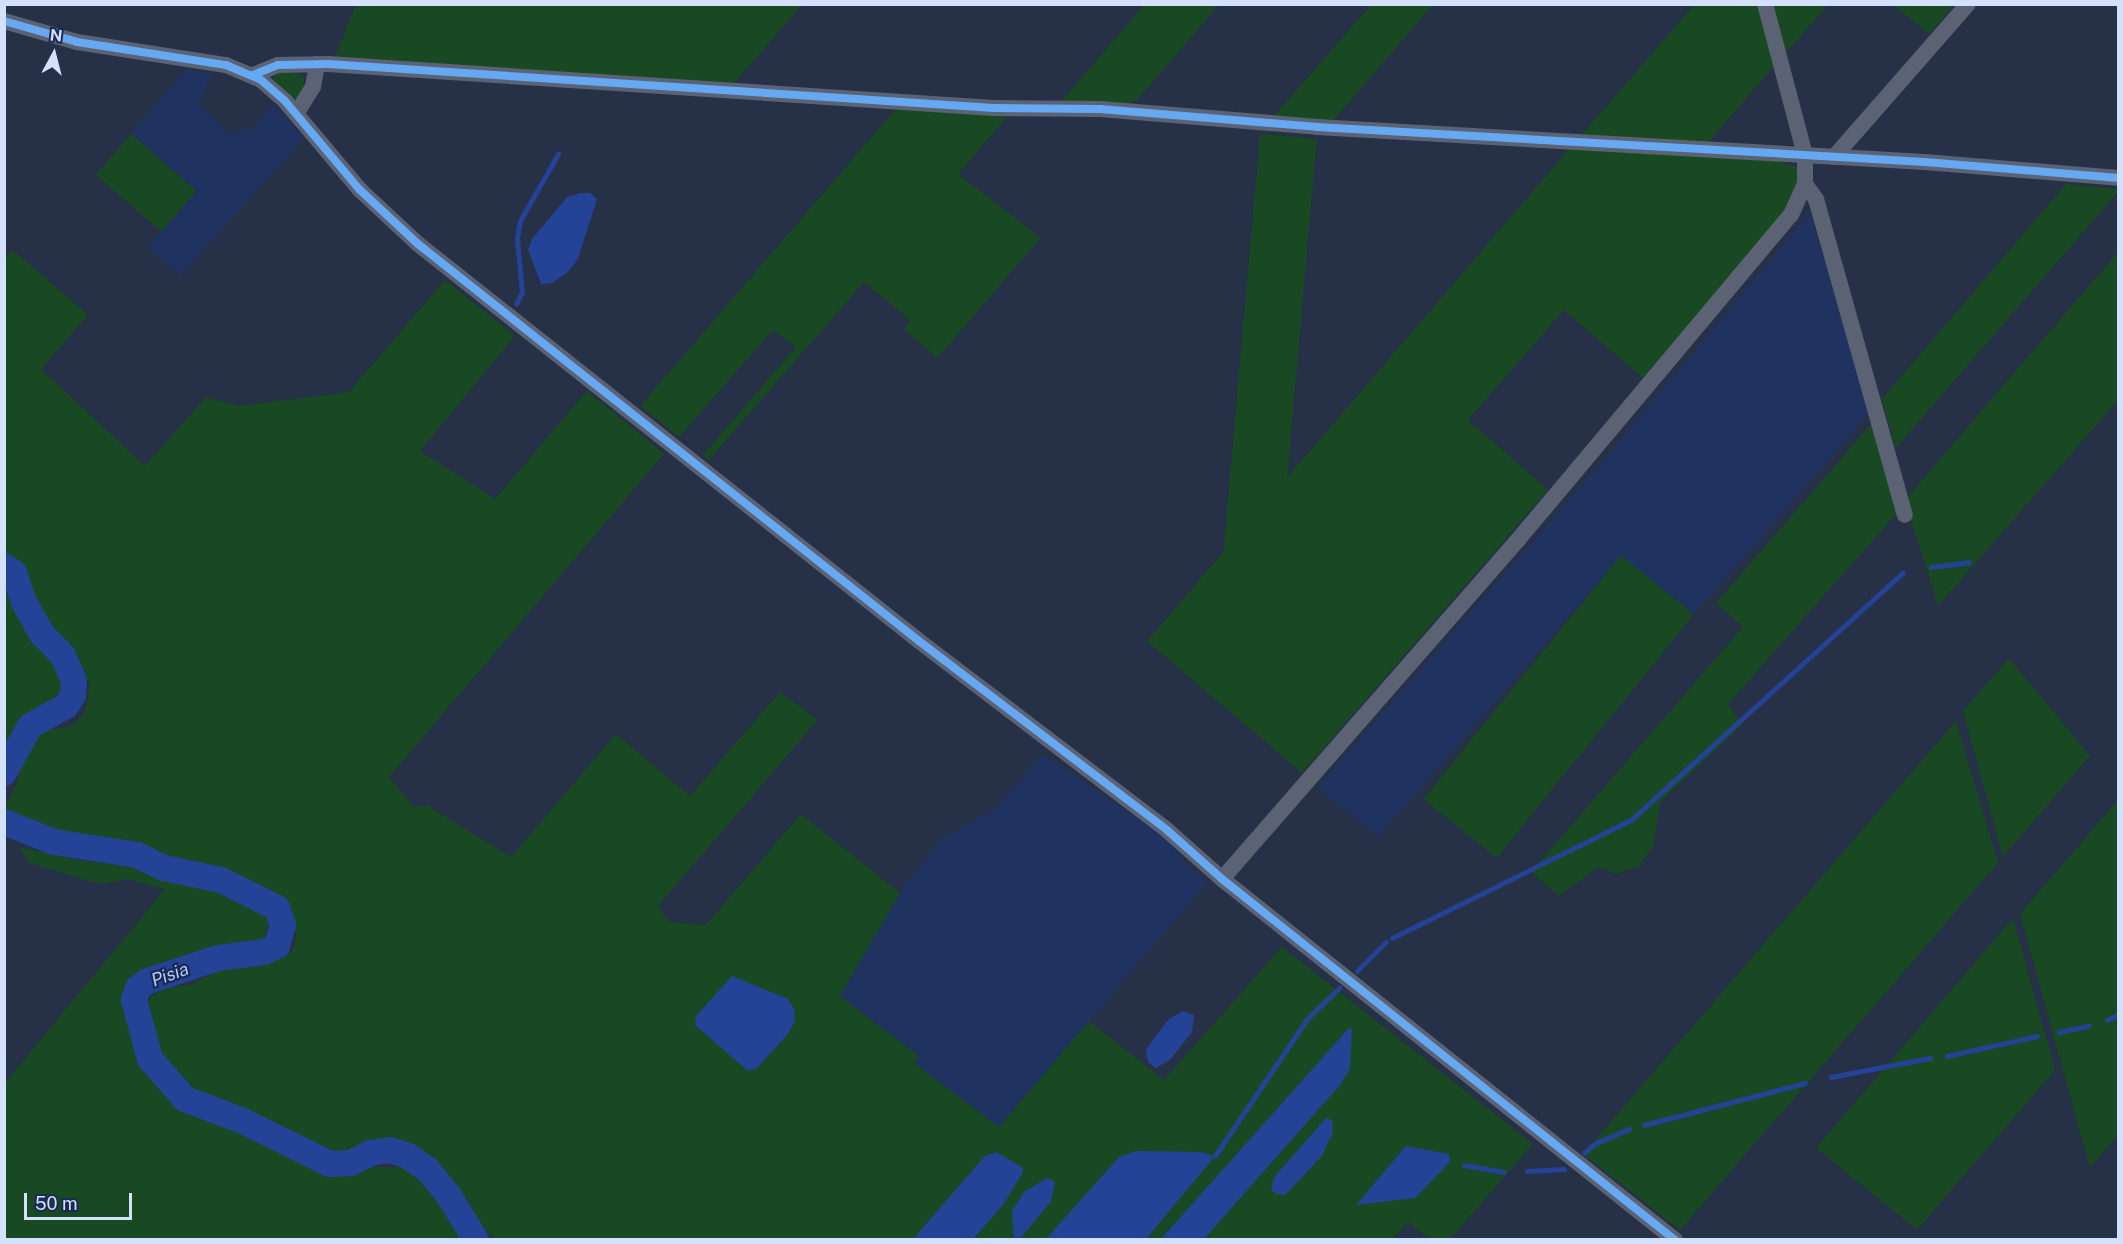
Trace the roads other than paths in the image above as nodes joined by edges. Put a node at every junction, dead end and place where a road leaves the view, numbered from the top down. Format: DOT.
graph roads {
  1 [pos="1765,4"];
  2 [pos="1968,4"];
  3 [pos="4,21"];
  4 [pos="317,64"];
  5 [pos="253,75"];
  6 [pos="296,114"];
  7 [pos="1805,156"];
  8 [pos="1834,157"];
  9 [pos="2118,178"];
  10 [pos="1805,184"];
  11 [pos="1905,515"];
  12 [pos="1222,879"];
  13 [pos="1675,1239"];
  1 -- 7 [label="street"];
  2 -- 8 [label="street"];
  3 -- 5 [label="street"];
  4 -- 5 [label="street"];
  4 -- 6 [label="street"];
  4 -- 7 [label="street"];
  5 -- 6 [label="street"];
  6 -- 12 [label="street"];
  7 -- 8 [label="street"];
  7 -- 10 [label="street"];
  8 -- 9 [label="street"];
  10 -- 11 [label="street"];
  10 -- 12 [label="street"];
  12 -- 13 [label="street"];
}
